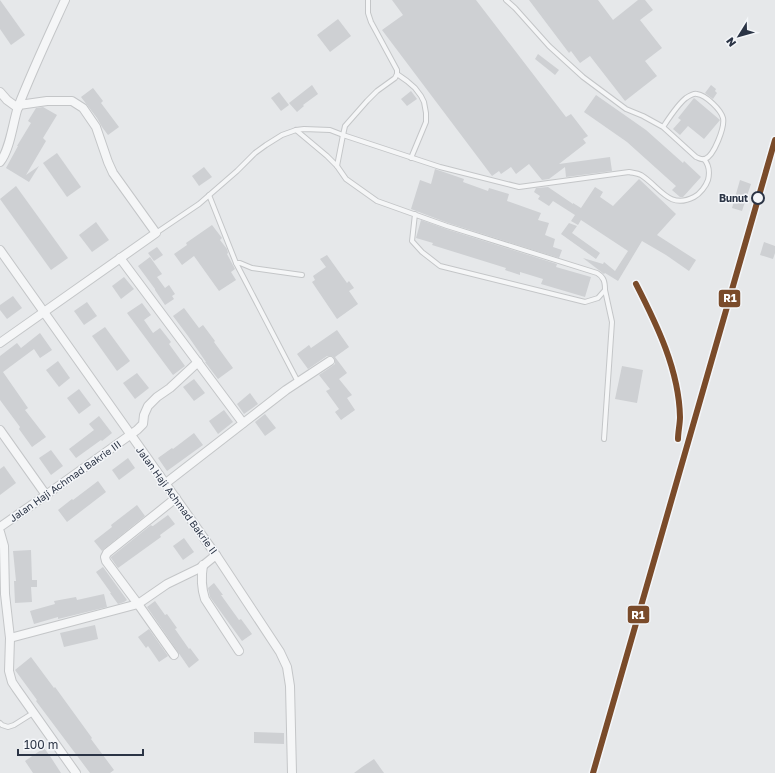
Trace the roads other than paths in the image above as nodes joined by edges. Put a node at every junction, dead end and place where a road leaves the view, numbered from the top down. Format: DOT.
graph roads {
  1 [pos="65,0"];
  2 [pos="368,0"];
  3 [pos="506,0"];
  4 [pos="397,74"];
  5 [pos="0,92"];
  6 [pos="19,106"];
  7 [pos="663,127"];
  8 [pos="296,130"];
  9 [pos="342,135"];
  10 [pos="411,158"];
  11 [pos="704,159"];
  12 [pos="1,160"];
  13 [pos="337,166"];
  14 [pos="209,195"];
  15 [pos="415,214"];
  16 [pos="156,232"];
  17 [pos="0,250"];
  18 [pos="120,258"];
  19 [pos="236,263"];
  20 [pos="302,275"];
  21 [pos="605,290"];
  22 [pos="44,313"];
  23 [pos="0,343"];
  24 [pos="330,361"];
  25 [pos="198,362"];
  26 [pos="298,382"];
  27 [pos="244,423"];
  28 [pos="0,430"];
  29 [pos="130,435"];
  30 [pos="604,439"];
  31 [pos="166,483"];
  32 [pos="46,495"];
  33 [pos="176,498"];
  34 [pos="0,527"];
  35 [pos="0,532"];
  36 [pos="216,555"];
  37 [pos="203,565"];
  38 [pos="138,604"];
  39 [pos="10,638"];
  40 [pos="238,651"];
  41 [pos="174,655"];
  42 [pos="33,713"];
  43 [pos="0,723"];
  44 [pos="76,773"];
  45 [pos="292,773"];
  1 -- 6 [label="street"];
  2 -- 4 [label="lane"];
  3 -- 7 [label="lane"];
  4 -- 9 [label="lane"];
  4 -- 10 [label="lane"];
  5 -- 6 [label="street"];
  6 -- 12 [label="street"];
  6 -- 16 [label="street"];
  7 -- 11 [label="lane"];
  7 -- 11 [label="lane"];
  8 -- 9 [label="lane"];
  8 -- 13 [label="lane"];
  8 -- 14 [label="lane"];
  9 -- 10 [label="lane"];
  9 -- 13 [label="lane"];
  10 -- 11 [label="lane"];
  13 -- 15 [label="lane"];
  14 -- 16 [label="lane"];
  14 -- 19 [label="lane"];
  15 -- 21 [label="lane"];
  15 -- 21 [label="lane"];
  16 -- 18 [label="street"];
  17 -- 22 [label="street, Jalan Haji Achmad Bakrie II"];
  18 -- 22 [label="street"];
  18 -- 25 [label="street"];
  19 -- 20 [label="lane"];
  19 -- 26 [label="lane"];
  21 -- 30 [label="lane"];
  22 -- 23 [label="street"];
  22 -- 29 [label="street, Jalan Haji Achmad Bakrie II"];
  24 -- 26 [label="street"];
  25 -- 27 [label="street"];
  25 -- 29 [label="street, Jalan Haji Achmad Bakrie III"];
  26 -- 27 [label="street"];
  27 -- 31 [label="street"];
  28 -- 32 [label="street"];
  29 -- 31 [label="street, Jalan Haji Achmad Bakrie II"];
  29 -- 32 [label="street, Jalan Haji Achmad Bakrie III"];
  31 -- 33 [label="street, Jalan Haji Achmad Bakrie II"];
  32 -- 34 [label="street, Jalan Haji Achmad Bakrie III"];
  33 -- 36 [label="street, Jalan Haji Achmad Bakrie II"];
  33 -- 38 [label="street"];
  35 -- 39 [label="street"];
  36 -- 37 [label="street"];
  36 -- 45 [label="street, Jalan Haji Achmad Bakrie II"];
  37 -- 38 [label="street"];
  37 -- 40 [label="street"];
  38 -- 39 [label="street"];
  38 -- 41 [label="street"];
  39 -- 42 [label="street"];
  42 -- 43 [label="lane"];
  42 -- 44 [label="street"];
}
